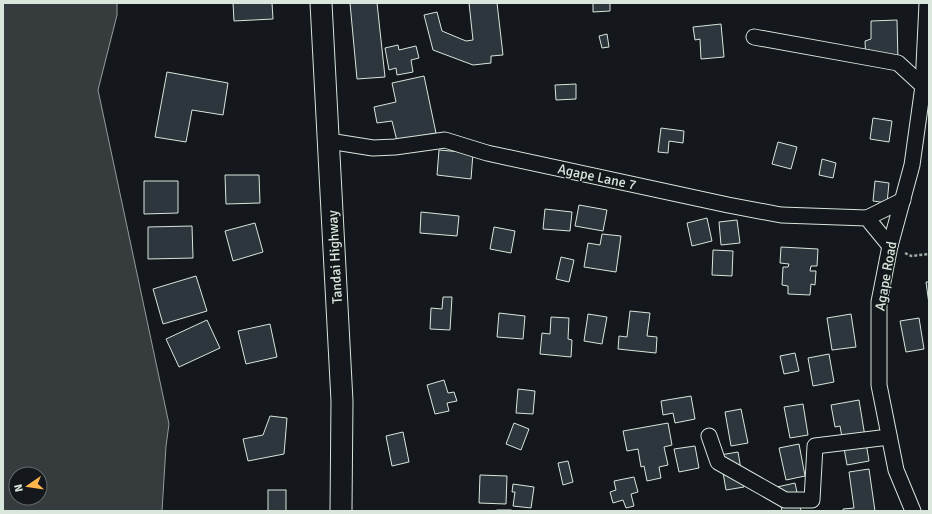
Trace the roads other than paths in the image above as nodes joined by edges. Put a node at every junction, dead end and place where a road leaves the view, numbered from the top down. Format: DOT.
graph roads {
  1 [pos="321,3"];
  2 [pos="927,3"];
  3 [pos="754,37"];
  4 [pos="923,86"];
  5 [pos="329,141"];
  6 [pos="903,200"];
  7 [pos="867,218"];
  8 [pos="890,246"];
  9 [pos="709,436"];
  10 [pos="889,437"];
  11 [pos="341,511"];
  12 [pos="913,511"];
  1 -- 5 [label="main road, Tandai Highway"];
  2 -- 4 [label="street, Agape Road"];
  3 -- 4 [label="street"];
  4 -- 6 [label="street, Agape Road"];
  5 -- 7 [label="street, Agape Lane 7"];
  5 -- 11 [label="main road, Tandai Highway"];
  6 -- 7 [label="street, Agape Lane 7"];
  6 -- 8 [label="street, Agape Road"];
  7 -- 8 [label="street"];
  8 -- 10 [label="street, Agape Road"];
  9 -- 10 [label="street"];
  10 -- 12 [label="street, Agape Road"];
}
